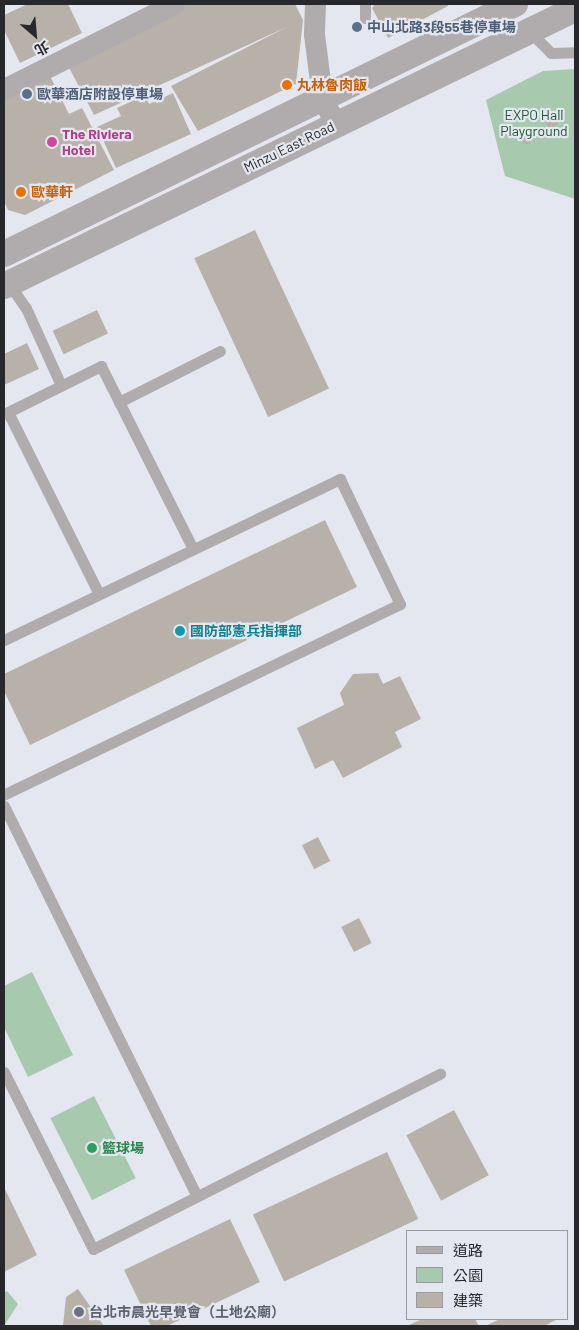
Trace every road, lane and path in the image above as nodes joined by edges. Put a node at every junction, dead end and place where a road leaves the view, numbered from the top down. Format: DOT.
graph roads {
  1 [pos="174,4"];
  2 [pos="315,4"];
  3 [pos="365,4"];
  4 [pos="515,4"];
  5 [pos="575,8"];
  6 [pos="365,18"];
  7 [pos="529,31"];
  8 [pos="575,52"];
  9 [pos="4,89"];
  10 [pos="322,97"];
  11 [pos="335,124"];
  12 [pos="4,254"];
  13 [pos="5,283"];
  14 [pos="220,351"];
  15 [pos="61,385"];
  16 [pos="119,402"];
  17 [pos="193,549"];
  18 [pos="99,594"];
  19 [pos="4,640"];
  20 [pos="4,795"];
  21 [pos="4,806"];
  22 [pos="4,1072"];
  23 [pos="440,1074"];
  24 [pos="197,1196"];
  1 -- 9 [label="street"];
  2 -- 10 [label="street"];
  3 -- 6 [label="lane"];
  4 -- 10 [label="street"];
  5 -- 7 [label="street, Minzu East Road"];
  7 -- 8 [label="lane"];
  7 -- 11 [label="street, Minzu East Road"];
  10 -- 11 [label="street"];
  10 -- 12 [label="street"];
  11 -- 13 [label="street, Minzu East Road"];
  13 -- 15 [label="lane"];
  14 -- 16 [label="lane"];
  15 -- 16 [label="lane"];
  15 -- 18 [label="lane"];
  16 -- 17 [label="lane"];
  17 -- 18 [label="lane"];
  17 -- 20 [label="lane"];
  18 -- 19 [label="lane"];
  21 -- 24 [label="lane"];
  22 -- 24 [label="lane"];
  23 -- 24 [label="lane"];
}
